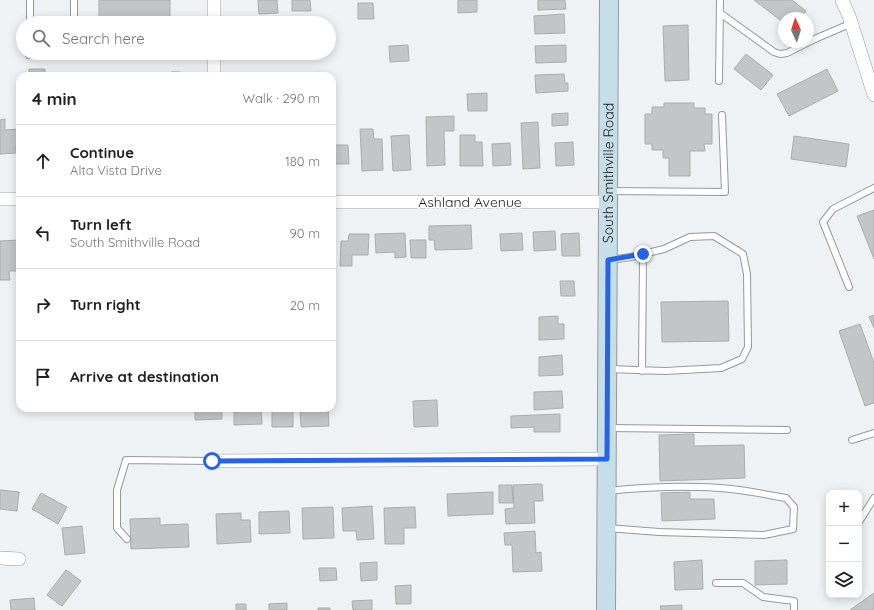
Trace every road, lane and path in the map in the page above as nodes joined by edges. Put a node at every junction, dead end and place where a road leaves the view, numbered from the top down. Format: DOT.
graph roads {
  1 [pos="30,0"];
  2 [pos="74,0"];
  3 [pos="214,0"];
  4 [pos="609,0"];
  5 [pos="720,0"];
  6 [pos="842,0"];
  7 [pos="720,13"];
  8 [pos="30,16"];
  9 [pos="74,16"];
  10 [pos="214,16"];
  11 [pos="852,23"];
  12 [pos="214,60"];
  13 [pos="214,72"];
  14 [pos="719,81"];
  15 [pos="874,95"];
  16 [pos="722,115"];
  17 [pos="874,188"];
  18 [pos="608,197"];
  19 [pos="0,199"];
  20 [pos="16,199"];
  21 [pos="336,202"];
  22 [pos="643,254"];
  23 [pos="608,260"];
  24 [pos="849,287"];
  25 [pos="607,369"];
  26 [pos="642,370"];
  27 [pos="607,428"];
  28 [pos="787,430"];
  29 [pos="874,433"];
  30 [pos="852,440"];
  31 [pos="607,459"];
  32 [pos="212,461"];
  33 [pos="606,491"];
  34 [pos="874,498"];
  35 [pos="862,517"];
  36 [pos="606,528"];
  37 [pos="127,539"];
  38 [pos="0,558"];
  39 [pos="19,558"];
  40 [pos="716,583"];
  41 [pos="606,610"];
  42 [pos="794,610"];
  1 -- 8 [label="lane"];
  2 -- 9 [label="lane"];
  3 -- 10 [label="street"];
  4 -- 18 [label="main road, South Smithville Road"];
  5 -- 7 [label="lane"];
  6 -- 11 [label="street"];
  7 -- 11 [label="lane"];
  7 -- 14 [label="lane"];
  11 -- 15 [label="street"];
  12 -- 13 [label="street"];
  16 -- 18 [label="lane"];
  17 -- 24 [label="lane"];
  18 -- 21 [label="street, Ashland Avenue"];
  18 -- 23 [label="main road, South Smithville Road"];
  19 -- 20 [label="street"];
  22 -- 23 [label="lane"];
  22 -- 26 [label="lane"];
  22 -- 26 [label="lane"];
  23 -- 25 [label="main road, South Smithville Road"];
  25 -- 26 [label="lane"];
  25 -- 27 [label="main road, South Smithville Road"];
  27 -- 28 [label="lane"];
  27 -- 31 [label="main road, South Smithville Road"];
  29 -- 30 [label="lane"];
  31 -- 32 [label="street"];
  31 -- 33 [label="main road, South Smithville Road"];
  32 -- 37 [label="lane"];
  33 -- 36 [label="main road, South Smithville Road"];
  33 -- 36 [label="lane"];
  34 -- 35 [label="lane"];
  36 -- 41 [label="main road, South Smithville Road"];
  38 -- 39 [label="street"];
  40 -- 42 [label="lane"];
}
